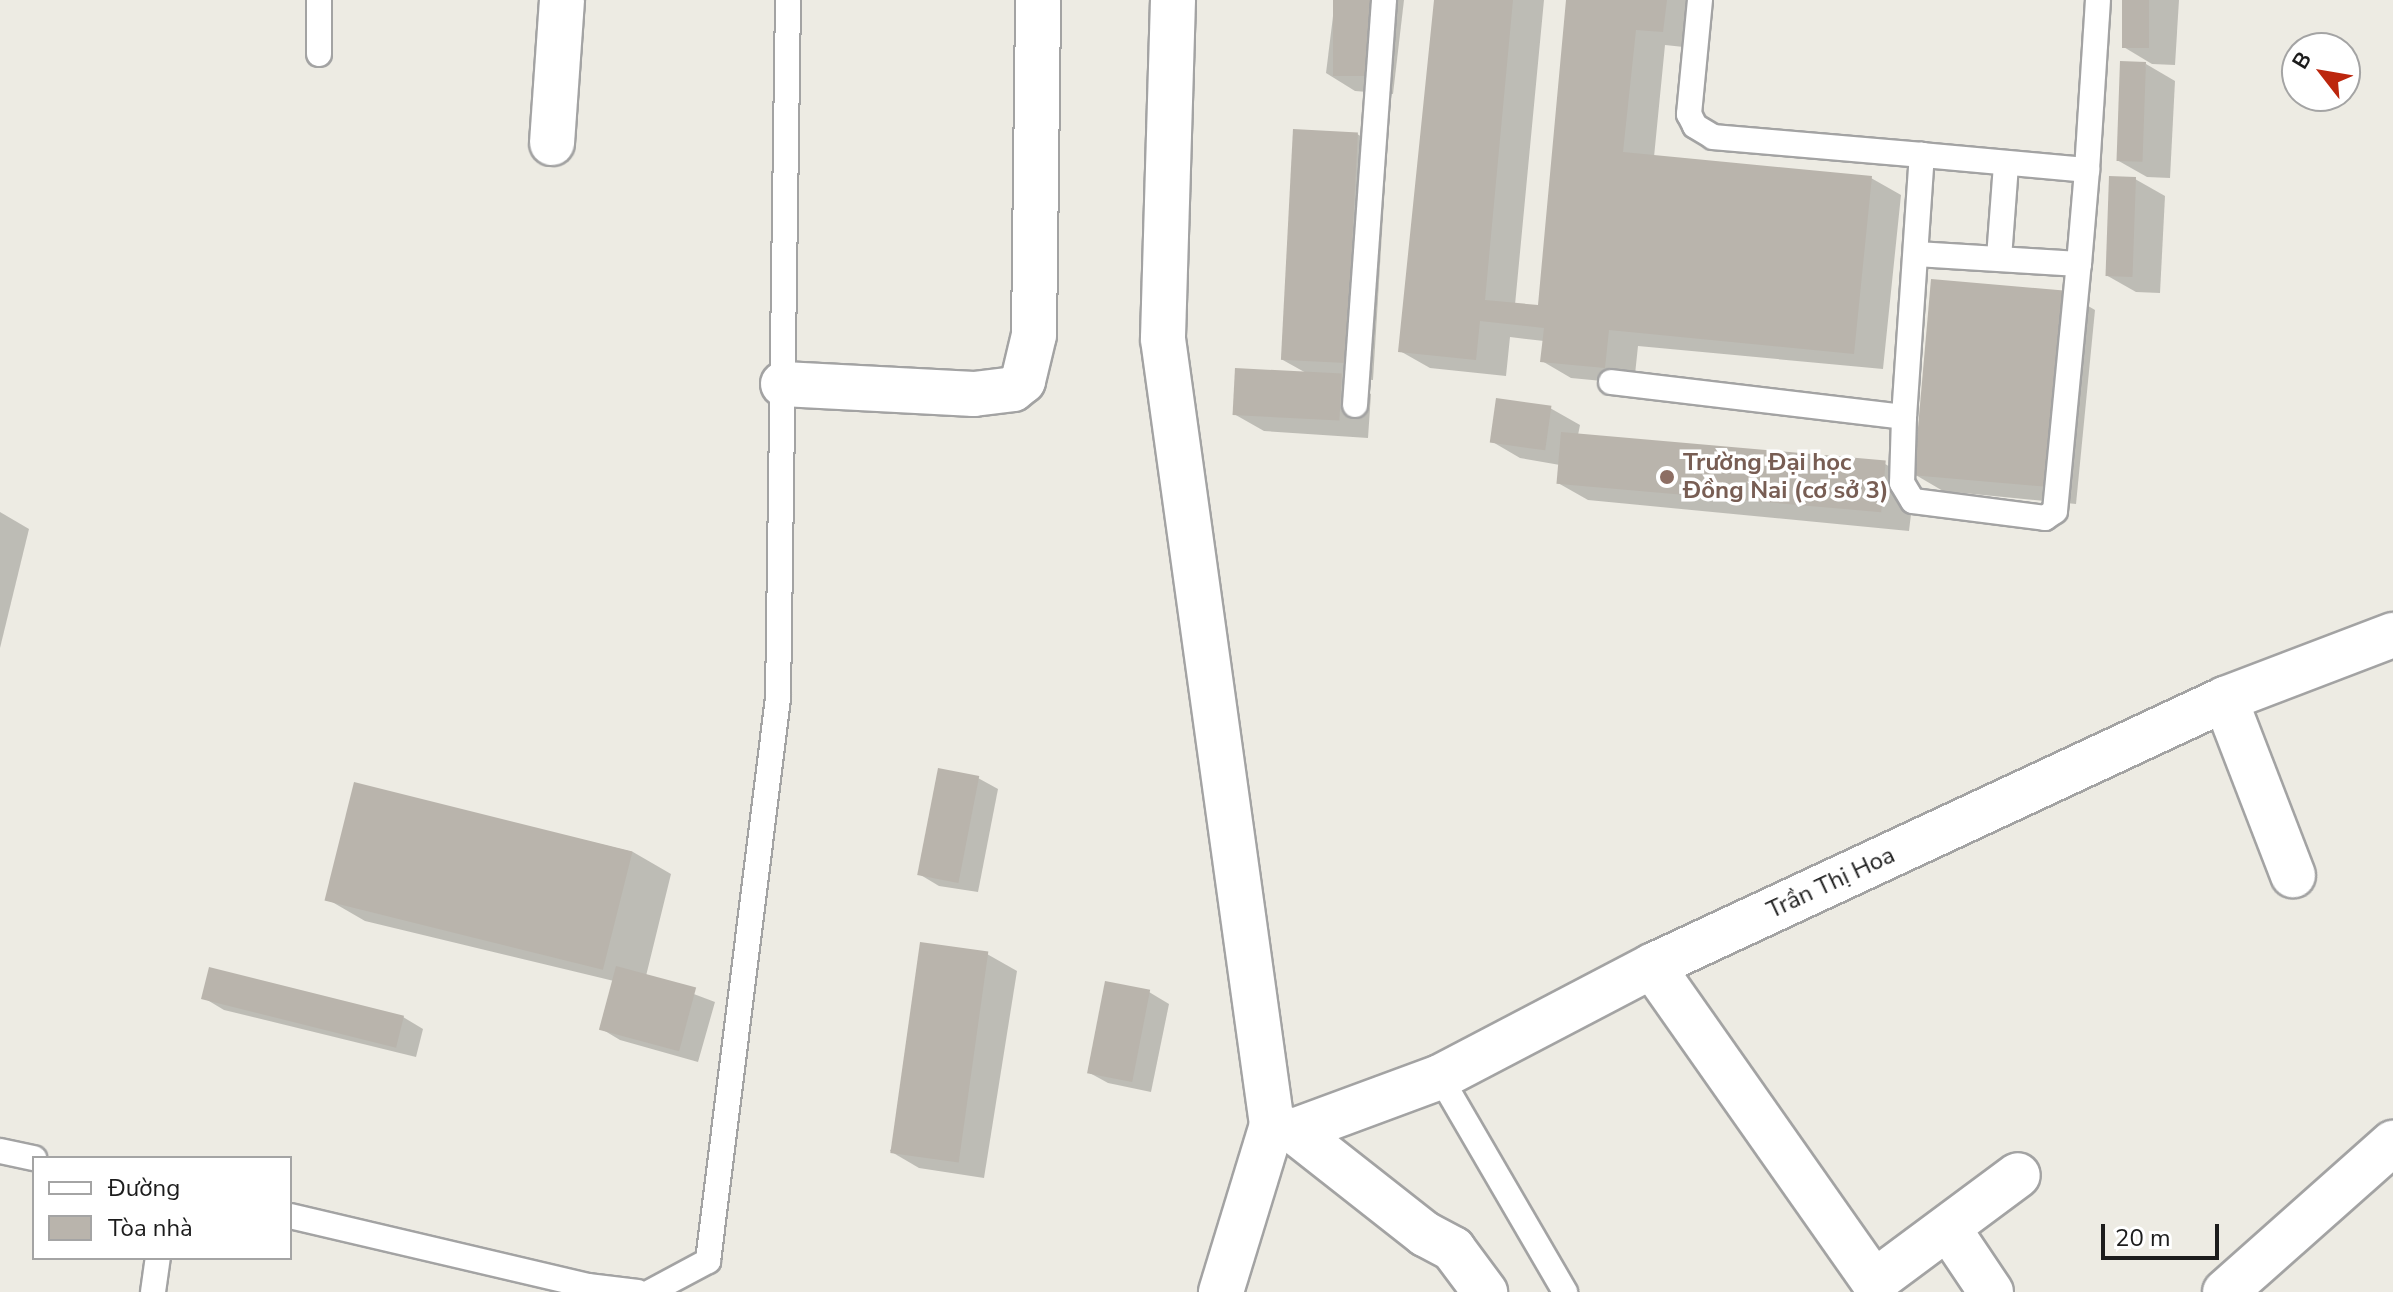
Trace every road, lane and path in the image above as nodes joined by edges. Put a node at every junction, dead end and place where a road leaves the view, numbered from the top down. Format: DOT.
graph roads {
  1 [pos="319,0"];
  2 [pos="562,0"];
  3 [pos="788,0"];
  4 [pos="1038,0"];
  5 [pos="1173,0"];
  6 [pos="1384,0"];
  7 [pos="1700,0"];
  8 [pos="2098,0"];
  9 [pos="319,54"];
  10 [pos="552,143"];
  11 [pos="1922,155"];
  12 [pos="2006,165"];
  13 [pos="2087,170"];
  14 [pos="1916,254"];
  15 [pos="1999,258"];
  16 [pos="2079,264"];
  17 [pos="1611,382"];
  18 [pos="783,384"];
  19 [pos="1355,405"];
  20 [pos="1904,417"];
  21 [pos="2393,635"];
  22 [pos="2225,699"];
  23 [pos="2293,875"];
  24 [pos="1652,966"];
  25 [pos="1440,1077"];
  26 [pos="1283,1128"];
  27 [pos="2393,1143"];
  28 [pos="0,1151"];
  29 [pos="32,1158"];
  30 [pos="2018,1175"];
  31 [pos="292,1216"];
  32 [pos="1948,1228"];
  33 [pos="158,1260"];
  34 [pos="153,1292"];
  35 [pos="638,1292"];
  36 [pos="650,1292"];
  37 [pos="1221,1292"];
  38 [pos="1485,1292"];
  39 [pos="1565,1292"];
  40 [pos="1991,1292"];
  41 [pos="2225,1292"];
  1 -- 9 [label="lane"];
  2 -- 10 [label="street"];
  3 -- 18 [label="lane"];
  4 -- 18 [label="street"];
  5 -- 26 [label="street"];
  6 -- 19 [label="lane"];
  7 -- 11 [label="lane"];
  8 -- 13 [label="lane"];
  11 -- 12 [label="lane"];
  11 -- 14 [label="lane"];
  12 -- 13 [label="lane"];
  12 -- 15 [label="lane"];
  13 -- 16 [label="lane"];
  14 -- 15 [label="lane"];
  14 -- 20 [label="lane"];
  15 -- 16 [label="lane"];
  16 -- 20 [label="lane"];
  17 -- 20 [label="lane"];
  18 -- 36 [label="lane"];
  21 -- 22 [label="street, Trần Thị Hoa"];
  22 -- 23 [label="street"];
  22 -- 24 [label="street, Trần Thị Hoa"];
  24 -- 25 [label="street, Trần Thị Hoa"];
  24 -- 32 [label="street"];
  25 -- 26 [label="street, Trần Thị Hoa"];
  25 -- 39 [label="lane"];
  26 -- 37 [label="street"];
  26 -- 38 [label="street"];
  27 -- 41 [label="street"];
  28 -- 29 [label="lane"];
  30 -- 32 [label="street"];
  31 -- 35 [label="lane"];
  32 -- 40 [label="street"];
  33 -- 34 [label="lane"];
}
